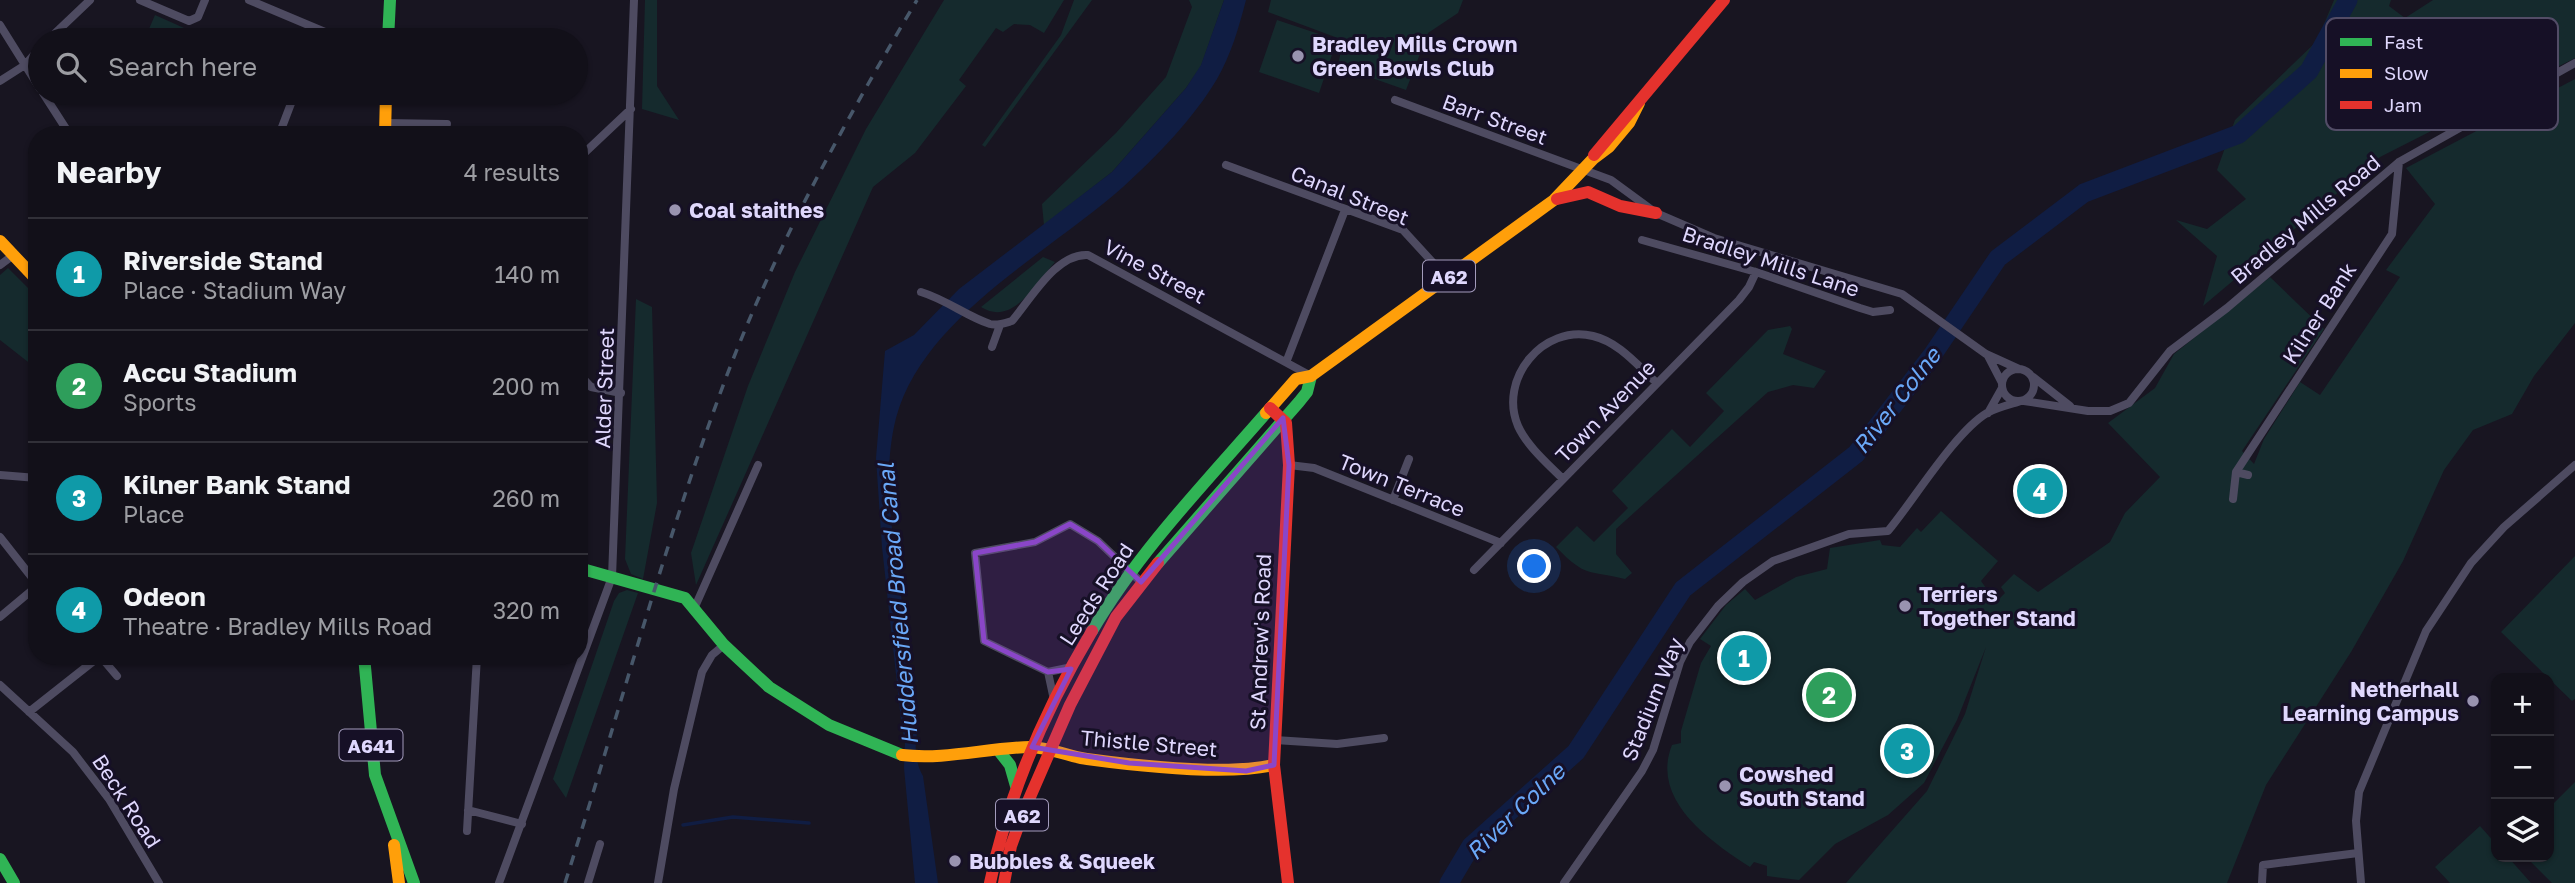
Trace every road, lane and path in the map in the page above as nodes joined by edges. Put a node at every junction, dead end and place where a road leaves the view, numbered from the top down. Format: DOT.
graph roads {
  1 [pos="90,0"];
  2 [pos="140,0"];
  3 [pos="205,0"];
  4 [pos="249,0"];
  5 [pos="390,0"];
  6 [pos="634,0"];
  7 [pos="1724,0"];
  8 [pos="0,25"];
  9 [pos="61,28"];
  10 [pos="312,28"];
  11 [pos="389,28"];
  12 [pos="28,62"];
  13 [pos="2575,63"];
  14 [pos="25,65"];
  15 [pos="28,70"];
  16 [pos="2558,73"];
  17 [pos="0,81"];
  18 [pos="1395,100"];
  19 [pos="51,105"];
  20 [pos="290,105"];
  21 [pos="386,105"];
  22 [pos="631,109"];
  23 [pos="447,124"];
  24 [pos="64,126"];
  25 [pos="282,126"];
  26 [pos="386,126"];
  27 [pos="423,126"];
  28 [pos="2456,130"];
  29 [pos="588,150"];
  30 [pos="2399,162"];
  31 [pos="1226,165"];
  32 [pos="1582,171"];
  33 [pos="1554,200"];
  34 [pos="1345,210"];
  35 [pos="1656,213"];
  36 [pos="1642,240"];
  37 [pos="0,241"];
  38 [pos="12,256"];
  39 [pos="0,265"];
  40 [pos="28,271"];
  41 [pos="1756,272"];
  42 [pos="1447,278"];
  43 [pos="921,292"];
  44 [pos="1890,310"];
  45 [pos="1000,325"];
  46 [pos="992,347"];
  47 [pos="1986,354"];
  48 [pos="1287,360"];
  49 [pos="2019,369"];
  50 [pos="1311,376"];
  51 [pos="2031,376"];
  52 [pos="1657,383"];
  53 [pos="588,384"];
  54 [pos="2002,385"];
  55 [pos="621,393"];
  56 [pos="2021,401"];
  57 [pos="1270,408"];
  58 [pos="2075,409"];
  59 [pos="1988,413"];
  60 [pos="1283,418"];
  61 [pos="1409,459"];
  62 [pos="758,465"];
  63 [pos="1289,465"];
  64 [pos="2575,465"];
  65 [pos="2236,472"];
  66 [pos="0,475"];
  67 [pos="2248,475"];
  68 [pos="28,477"];
  69 [pos="1563,479"];
  70 [pos="2233,499"];
  71 [pos="1393,500"];
  72 [pos="0,537"];
  73 [pos="1501,543"];
  74 [pos="588,570"];
  75 [pos="1474,570"];
  76 [pos="1130,571"];
  77 [pos="28,573"];
  78 [pos="612,577"];
  79 [pos="1141,582"];
  80 [pos="28,593"];
  81 [pos="694,609"];
  82 [pos="0,617"];
  83 [pos="588,643"];
  84 [pos="724,645"];
  85 [pos="89,665"];
  86 [pos="107,665"];
  87 [pos="365,665"];
  88 [pos="476,665"];
  89 [pos="580,665"];
  90 [pos="1072,667"];
  91 [pos="1048,672"];
  92 [pos="117,677"];
  93 [pos="0,685"];
  94 [pos="1055,701"];
  95 [pos="29,712"];
  96 [pos="1384,738"];
  97 [pos="1275,740"];
  98 [pos="1032,747"];
  99 [pos="1050,749"];
  100 [pos="999,751"];
  101 [pos="1274,765"];
  102 [pos="1246,771"];
  103 [pos="1017,786"];
  104 [pos="1277,793"];
  105 [pos="468,810"];
  106 [pos="522,824"];
  107 [pos="393,830"];
  108 [pos="467,831"];
  109 [pos="600,844"];
  110 [pos="2358,852"];
  111 [pos="0,859"];
  112 [pos="14,883"];
  113 [pos="159,883"];
  114 [pos="399,883"];
  115 [pos="414,883"];
  116 [pos="499,883"];
  117 [pos="588,883"];
  118 [pos="658,883"];
  119 [pos="990,883"];
  120 [pos="1004,883"];
  121 [pos="1288,883"];
  122 [pos="1564,883"];
  123 [pos="2262,883"];
  124 [pos="2361,883"];
  1 -- 9 [label="street"];
  2 -- 3 [label="street"];
  4 -- 10 [label="street"];
  5 -- 11 [label="main road"];
  6 -- 22 [label="street, Alder Street"];
  7 -- 32 [label="main road, Leeds Road / A62"];
  8 -- 14 [label="street"];
  12 -- 14 [label="street"];
  13 -- 16 [label="street, Bradley Mills Road"];
  14 -- 15 [label="street"];
  14 -- 17 [label="street"];
  18 -- 32 [label="street, Barr Street"];
  19 -- 24 [label="street"];
  20 -- 25 [label="street"];
  21 -- 26 [label="main road"];
  22 -- 29 [label="street"];
  22 -- 55 [label="street, Alder Street"];
  23 -- 27 [label="street"];
  28 -- 30 [label="street, Bradley Mills Road"];
  30 -- 58 [label="street, Bradley Mills Road"];
  30 -- 65 [label="street, Kilner Bank"];
  31 -- 34 [label="street, Canal Street"];
  32 -- 33 [label="main road, Leeds Road / A62"];
  32 -- 35 [label="street"];
  33 -- 35 [label="main road"];
  33 -- 42 [label="main road, Leeds Road / A62"];
  34 -- 42 [label="street, Canal Street"];
  34 -- 48 [label="street"];
  35 -- 47 [label="street"];
  36 -- 41 [label="street, Bradley Mills Lane"];
  37 -- 38 [label="main road"];
  38 -- 39 [label="street"];
  38 -- 40 [label="main road"];
  41 -- 44 [label="street, Bradley Mills Lane"];
  41 -- 52 [label="street, Town Avenue"];
  42 -- 50 [label="main road, Leeds Road / A62"];
  43 -- 45 [label="street"];
  45 -- 46 [label="street"];
  45 -- 48 [label="street, Vine Street"];
  47 -- 49 [label="street"];
  47 -- 54 [label="street"];
  48 -- 50 [label="street, Vine Street"];
  49 -- 51 [label="street"];
  49 -- 54 [label="street"];
  50 -- 57 [label="main road, Leeds Road / A62"];
  50 -- 60 [label="main road, Leeds Road / A62"];
  51 -- 56 [label="street"];
  51 -- 58 [label="street"];
  52 -- 69 [label="street, Town Avenue"];
  52 -- 69 [label="street"];
  53 -- 55 [label="street"];
  54 -- 56 [label="street"];
  54 -- 59 [label="street, Stadium Way"];
  55 -- 78 [label="street, Alder Street"];
  56 -- 58 [label="street, Bradley Mills Road"];
  56 -- 59 [label="street, Stadium Way"];
  57 -- 60 [label="main road"];
  57 -- 76 [label="main road, Leeds Road / A62"];
  59 -- 122 [label="street, Stadium Way"];
  60 -- 63 [label="main road, St Andrew's Road"];
  60 -- 79 [label="main road, Leeds Road / A62"];
  61 -- 71 [label="street"];
  62 -- 81 [label="street"];
  63 -- 71 [label="street, Town Terrace"];
  63 -- 97 [label="main road, St Andrew's Road"];
  64 -- 110 [label="street"];
  65 -- 67 [label="street"];
  65 -- 70 [label="street, Kilner Bank"];
  66 -- 68 [label="street"];
  69 -- 73 [label="street, Town Avenue"];
  71 -- 73 [label="street, Town Terrace"];
  72 -- 77 [label="street"];
  73 -- 75 [label="street, Town Avenue"];
  74 -- 78 [label="main road"];
  76 -- 79 [label="street"];
  76 -- 90 [label="main road, Leeds Road / A62"];
  76 -- 91 [label="street"];
  78 -- 81 [label="main road"];
  78 -- 83 [label="street, Alder Street"];
  79 -- 99 [label="main road, Leeds Road / A62"];
  80 -- 82 [label="street"];
  81 -- 84 [label="main road, Thistle Street"];
  84 -- 100 [label="main road, Thistle Street"];
  84 -- 118 [label="street"];
  85 -- 95 [label="street"];
  86 -- 92 [label="street"];
  87 -- 107 [label="main road, A641"];
  88 -- 105 [label="street"];
  89 -- 106 [label="street, Alder Street"];
  90 -- 91 [label="street"];
  90 -- 94 [label="main road, Leeds Road / A62"];
  91 -- 94 [label="street"];
  93 -- 95 [label="street, Beck Road"];
  94 -- 98 [label="main road, Leeds Road / A62"];
  95 -- 113 [label="street, Beck Road"];
  96 -- 97 [label="street"];
  97 -- 101 [label="main road, St Andrew's Road"];
  98 -- 99 [label="main road, Thistle Street"];
  98 -- 100 [label="main road, Thistle Street"];
  98 -- 103 [label="main road, Leeds Road / A62"];
  99 -- 102 [label="main road, Thistle Street"];
  99 -- 120 [label="main road, Leeds Road / A62"];
  100 -- 103 [label="main road"];
  101 -- 102 [label="main road, Thistle Street"];
  101 -- 104 [label="main road, St Andrew's Road"];
  102 -- 104 [label="main road, Thistle Street"];
  103 -- 119 [label="main road, Leeds Road / A62"];
  104 -- 121 [label="main road, St Andrew's Road"];
  105 -- 106 [label="street"];
  105 -- 108 [label="street"];
  106 -- 116 [label="street, Alder Street"];
  107 -- 114 [label="main road, A641"];
  107 -- 115 [label="main road, A641"];
  109 -- 117 [label="street"];
  110 -- 123 [label="street"];
  110 -- 124 [label="street"];
  111 -- 112 [label="main road"];
}
